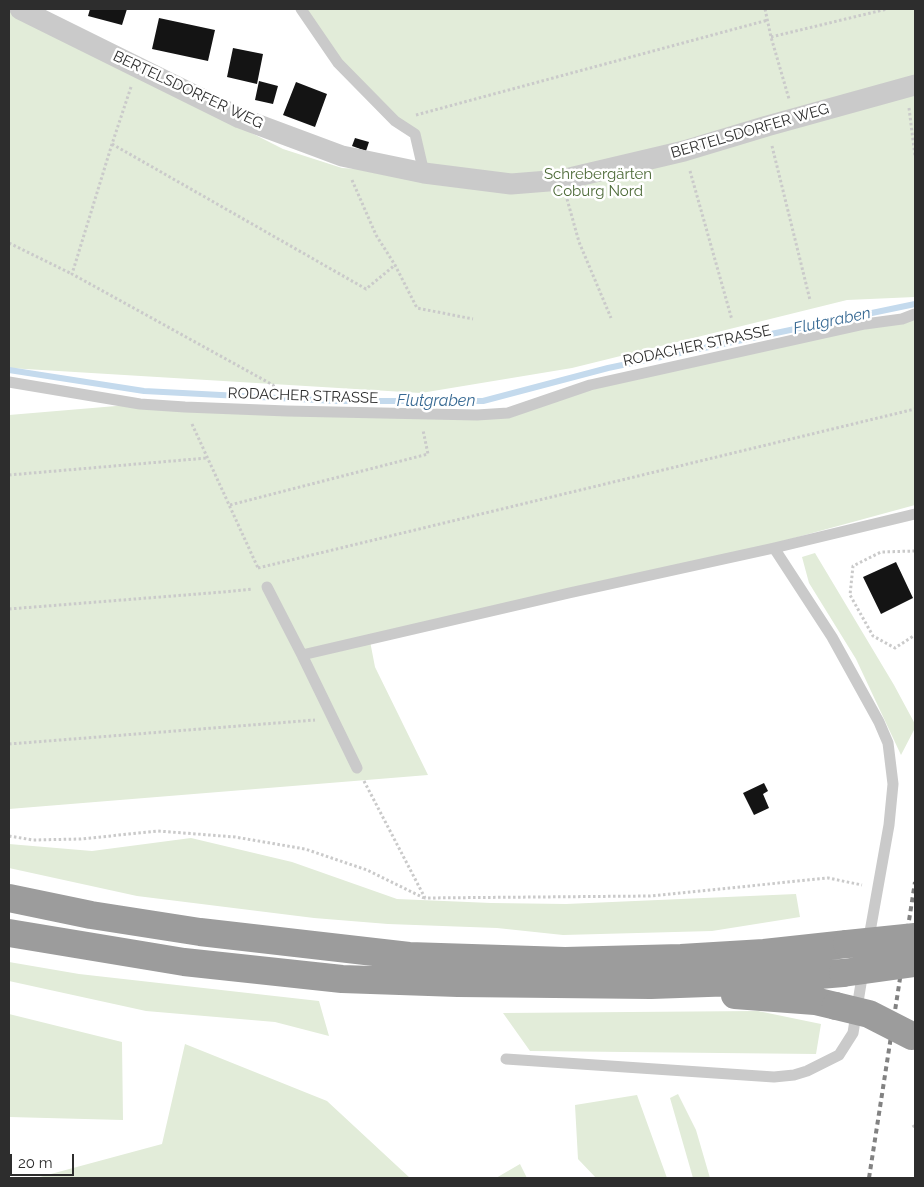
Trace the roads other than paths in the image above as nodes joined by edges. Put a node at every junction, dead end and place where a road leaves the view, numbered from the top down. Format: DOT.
graph roads {
  1 [pos="20,9"];
  2 [pos="301,9"];
  3 [pos="911,86"];
  4 [pos="424,173"];
  5 [pos="915,314"];
  6 [pos="9,382"];
  7 [pos="915,514"];
  8 [pos="774,548"];
  9 [pos="267,587"];
  10 [pos="302,655"];
  11 [pos="357,768"];
  12 [pos="9,898"];
  13 [pos="9,933"];
  14 [pos="915,937"];
  15 [pos="915,963"];
  16 [pos="652,985"];
  17 [pos="913,1038"];
  18 [pos="506,1059"];
  1 -- 4 [label="street, BERTELSDORFER WEG"];
  2 -- 4 [label="lane"];
  3 -- 4 [label="street, BERTELSDORFER WEG"];
  5 -- 6 [label="lane, RODACHER STRASSE"];
  7 -- 8 [label="lane"];
  8 -- 10 [label="lane"];
  8 -- 18 [label="lane"];
  9 -- 10 [label="lane"];
  10 -- 11 [label="lane"];
  12 -- 14 [label="highway, bridge"];
  13 -- 16 [label="highway"];
  15 -- 16 [label="highway, bridge"];
  16 -- 17 [label="highway, bridge"];
}
